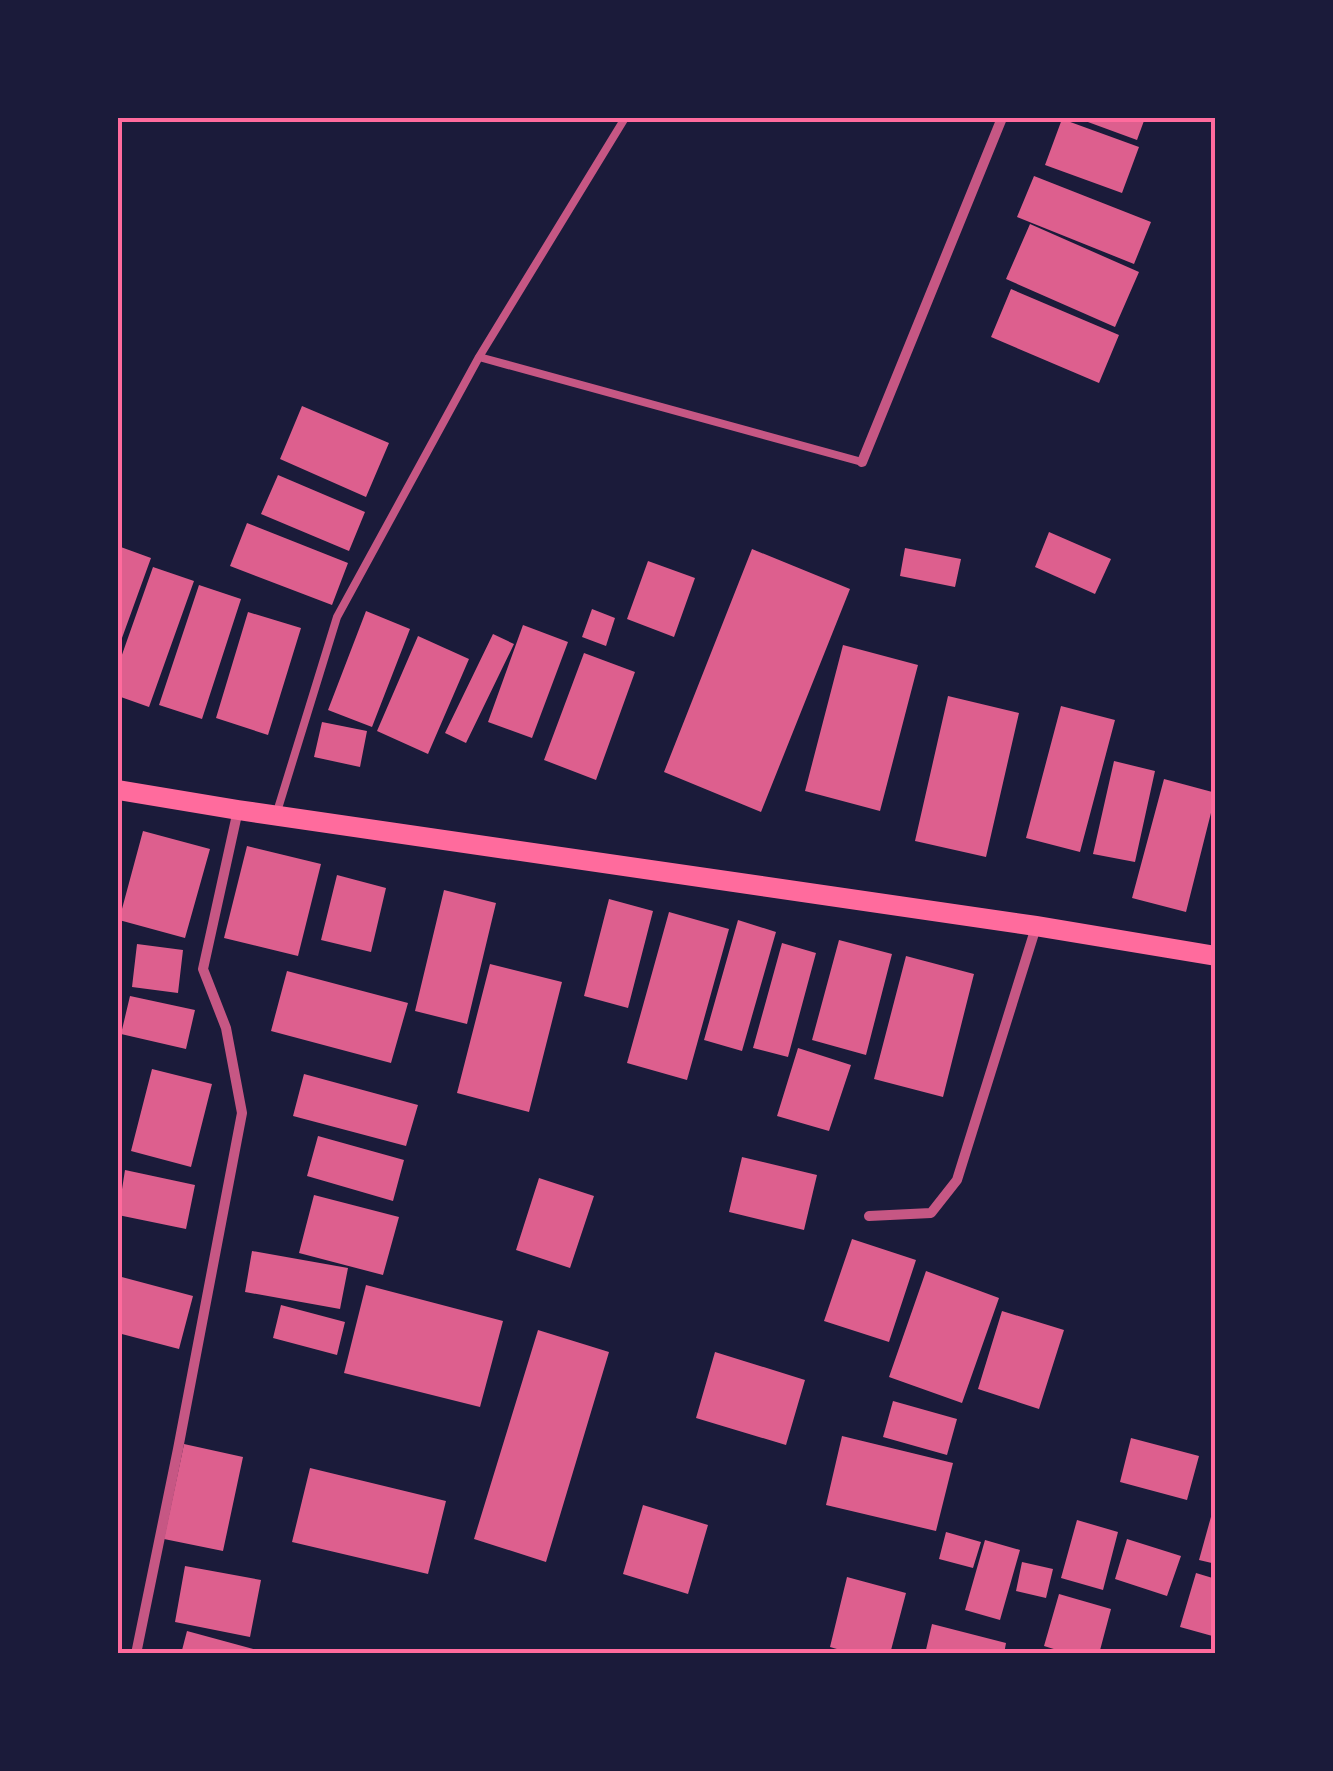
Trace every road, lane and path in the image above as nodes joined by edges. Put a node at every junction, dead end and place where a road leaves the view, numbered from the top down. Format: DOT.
graph roads {
  1 [pos="625,118"];
  2 [pos="1002,118"];
  3 [pos="479,357"];
  4 [pos="862,462"];
  5 [pos="118,790"];
  6 [pos="238,810"];
  7 [pos="276,815"];
  8 [pos="1036,926"];
  9 [pos="1216,956"];
  10 [pos="869,1216"];
  11 [pos="136,1654"];
  1 -- 3 [label="lane"];
  2 -- 4 [label="street"];
  3 -- 4 [label="lane"];
  3 -- 7 [label="lane"];
  5 -- 6 [label="main road"];
  6 -- 7 [label="main road"];
  6 -- 11 [label="street"];
  7 -- 8 [label="main road"];
  8 -- 9 [label="main road"];
  8 -- 10 [label="street"];
}
